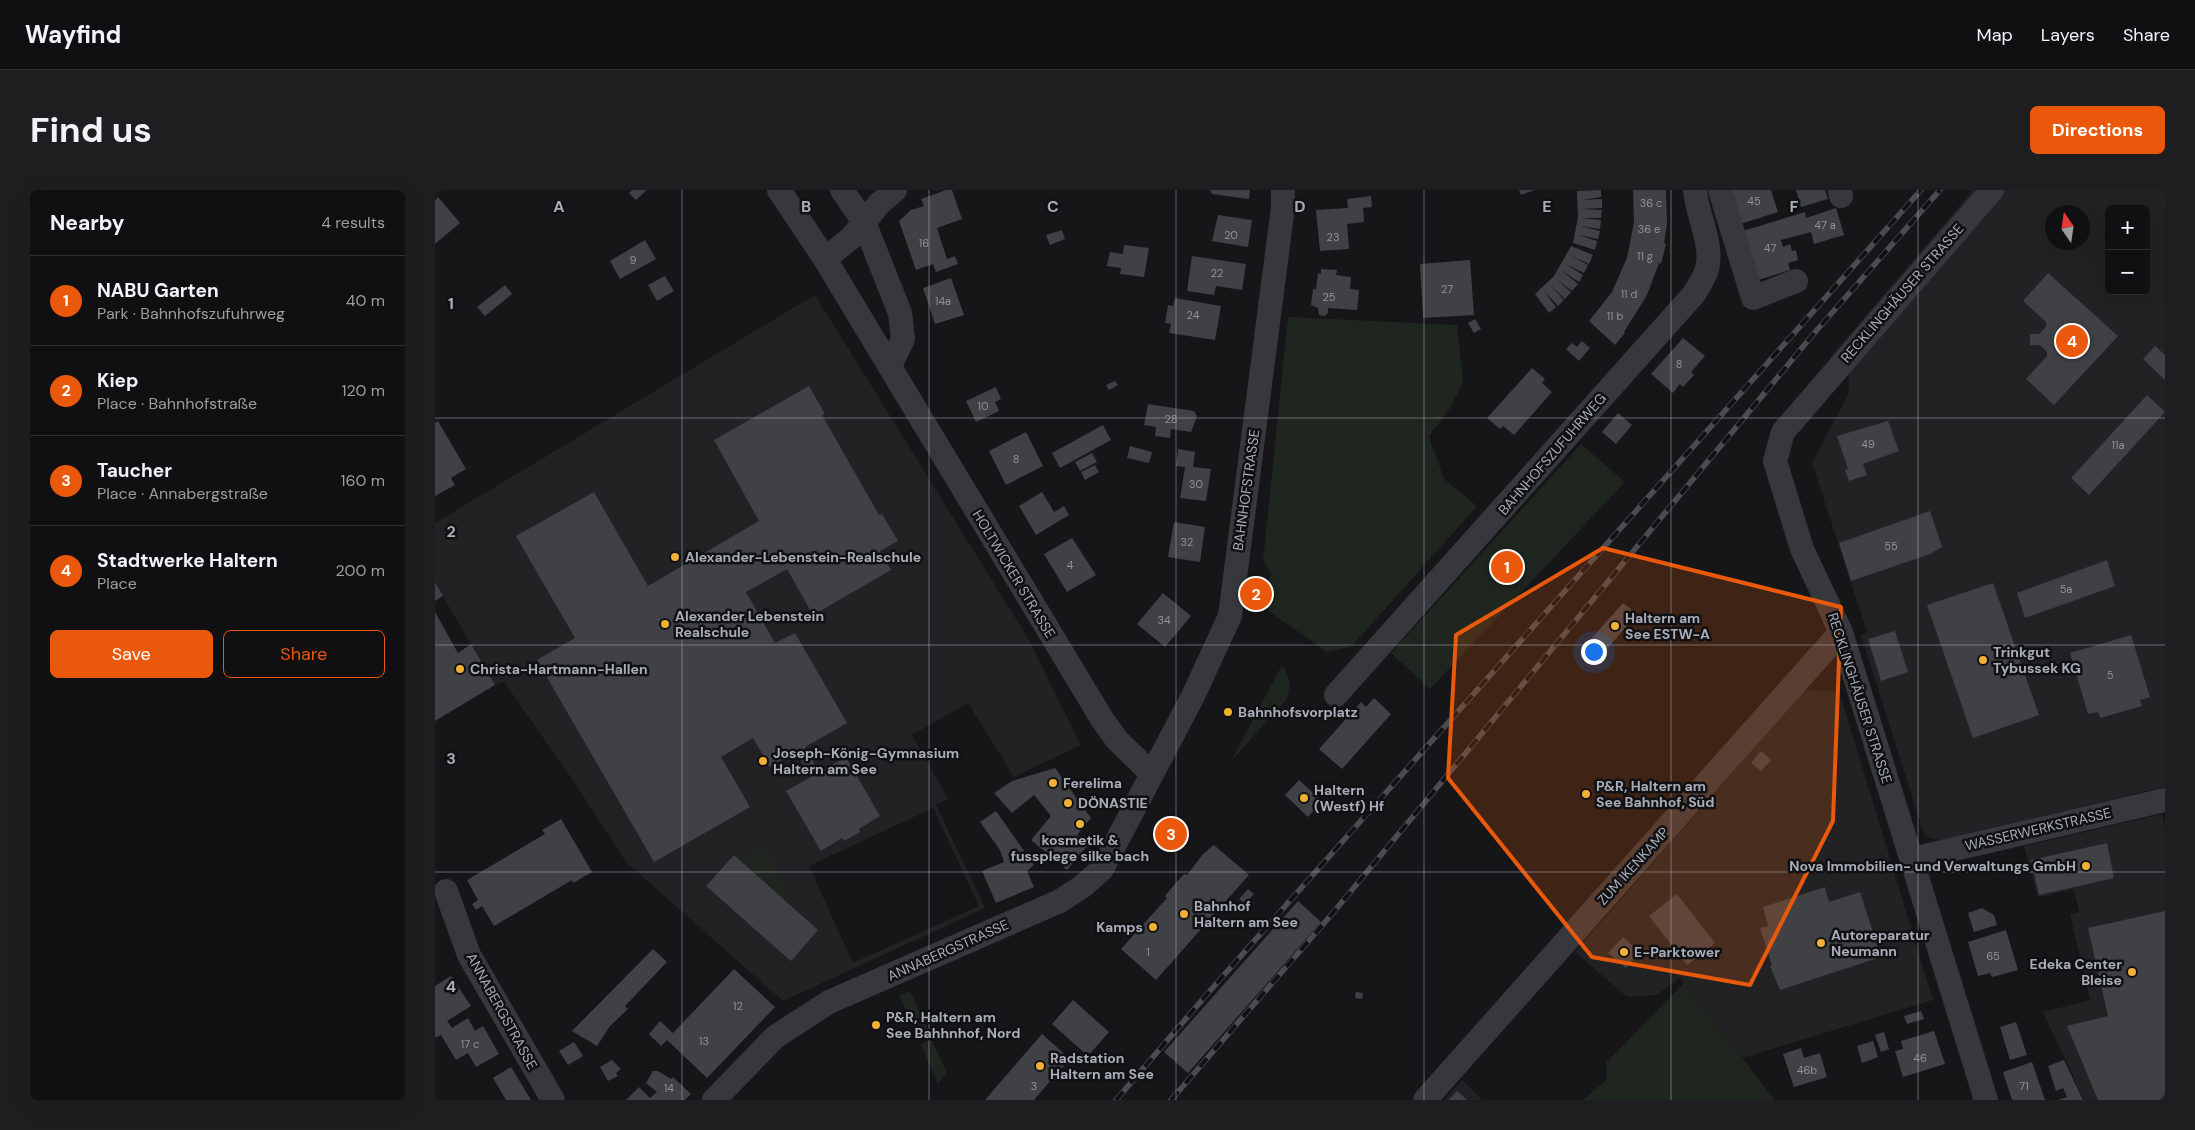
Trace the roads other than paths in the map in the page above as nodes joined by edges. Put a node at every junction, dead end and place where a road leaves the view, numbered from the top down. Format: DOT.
graph roads {
  1 [pos="779,190"];
  2 [pos="842,190"];
  3 [pos="895,190"];
  4 [pos="1283,190"];
  5 [pos="1695,190"];
  6 [pos="1720,190"];
  7 [pos="1992,190"];
  8 [pos="864,222"];
  9 [pos="825,258"];
  10 [pos="1796,282"];
  11 [pos="890,366"];
  12 [pos="1841,632"];
  13 [pos="1336,695"];
  14 [pos="1151,773"];
  15 [pos="2165,800"];
  16 [pos="1912,858"];
  17 [pos="447,890"];
  18 [pos="553,1100"];
  19 [pos="714,1100"];
  20 [pos="1425,1100"];
  21 [pos="1986,1100"];
  1 -- 9 [label="street, HOLTWICKER STRASSE"];
  2 -- 8 [label="street"];
  3 -- 8 [label="street"];
  4 -- 14 [label="street, BAHNHOFSTRASSE"];
  5 -- 13 [label="street, BAHNHOFSZUFUHRWEG"];
  6 -- 10 [label="street"];
  7 -- 12 [label="street, RECKLINGHÄUSER STRASSE"];
  8 -- 9 [label="street"];
  8 -- 11 [label="street"];
  9 -- 11 [label="street, HOLTWICKER STRASSE"];
  11 -- 14 [label="street, HOLTWICKER STRASSE"];
  12 -- 16 [label="street, RECKLINGHÄUSER STRASSE"];
  12 -- 20 [label="street, ZUM IKENKAMP"];
  14 -- 19 [label="street, ANNABERGSTRASSE"];
  15 -- 16 [label="street, WASSERWERKSTRASSE"];
  16 -- 21 [label="street, RECKLINGHÄUSER STRASSE"];
  17 -- 18 [label="street, ANNABERGSTRASSE"];
}
